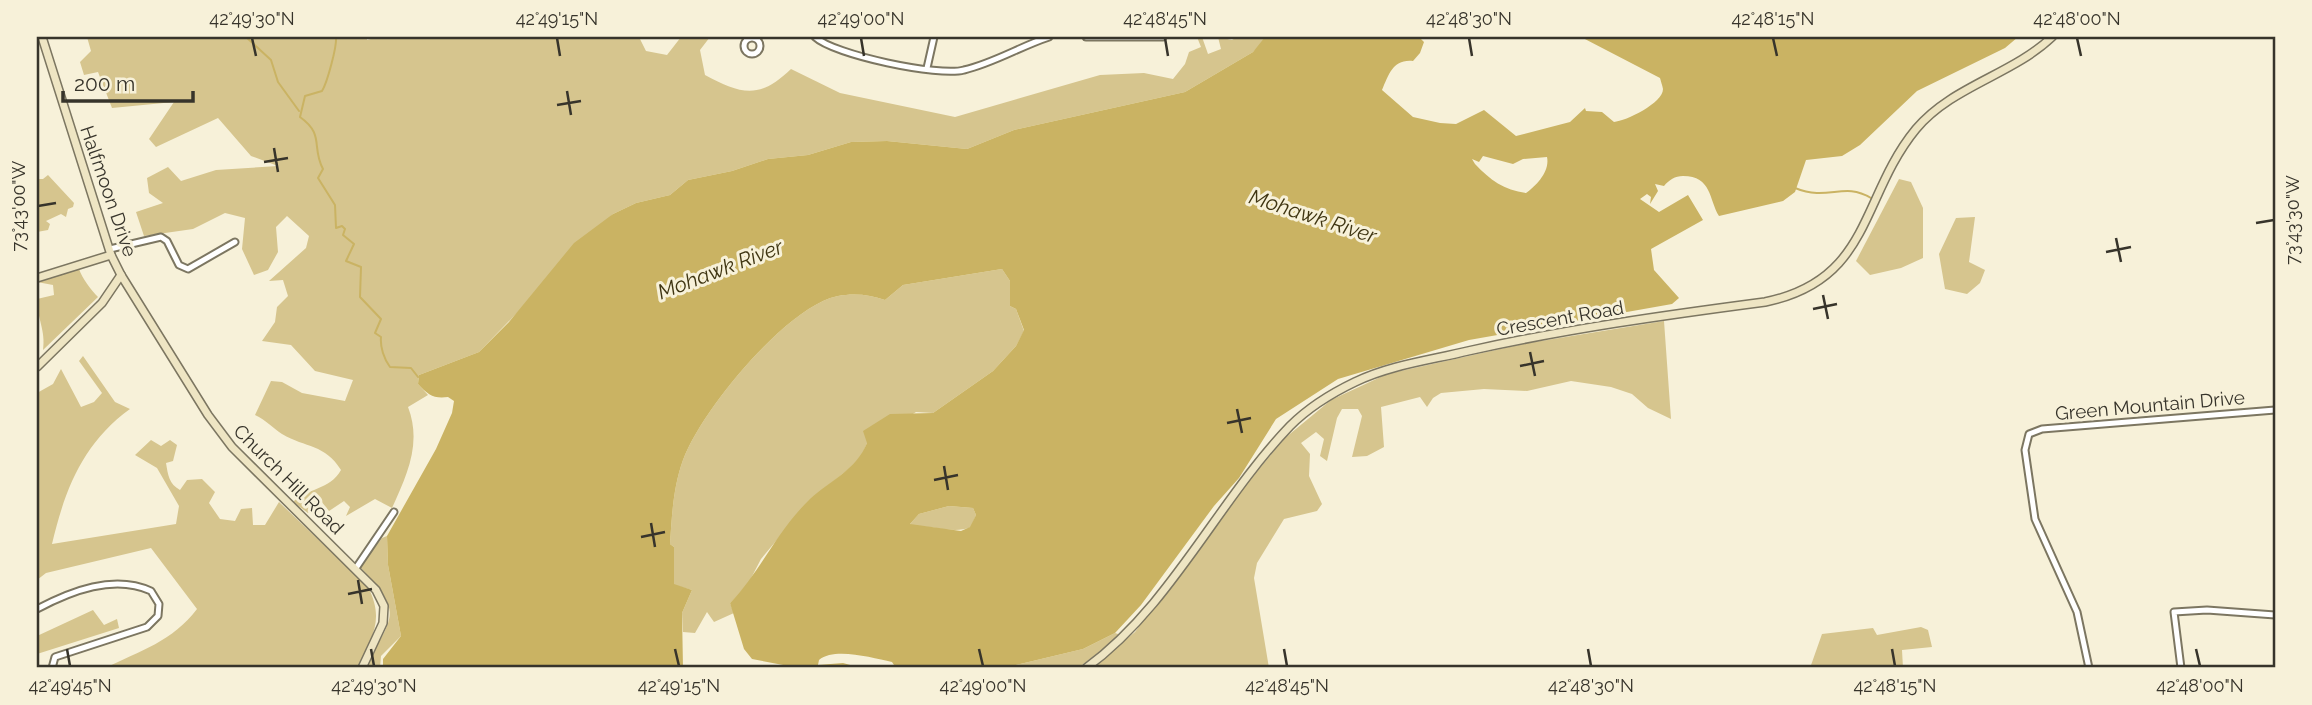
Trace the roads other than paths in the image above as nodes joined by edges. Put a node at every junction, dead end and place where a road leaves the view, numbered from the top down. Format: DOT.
graph roads {
  1 [pos="42,37"];
  2 [pos="815,37"];
  3 [pos="934,37"];
  4 [pos="1049,37"];
  5 [pos="1086,37"];
  6 [pos="1163,37"];
  7 [pos="2052,37"];
  8 [pos="927,68"];
  9 [pos="235,242"];
  10 [pos="111,252"];
  11 [pos="121,275"];
  12 [pos="37,278"];
  13 [pos="37,367"];
  14 [pos="2275,411"];
  15 [pos="394,512"];
  16 [pos="356,568"];
  17 [pos="37,609"];
  18 [pos="2275,615"];
  19 [pos="52,668"];
  20 [pos="362,668"];
  21 [pos="1086,668"];
  22 [pos="2089,668"];
  23 [pos="2181,668"];
  1 -- 10 [label="street, Halfmoon Drive"];
  2 -- 8 [label="street"];
  3 -- 8 [label="street"];
  4 -- 8 [label="street"];
  5 -- 6 [label="street"];
  7 -- 21 [label="street, Crescent Road"];
  9 -- 10 [label="street"];
  10 -- 11 [label="street, Halfmoon Drive"];
  10 -- 12 [label="street"];
  11 -- 13 [label="street"];
  11 -- 16 [label="street, Church Hill Road"];
  14 -- 22 [label="street, Green Mountain Drive"];
  15 -- 16 [label="street"];
  16 -- 20 [label="street, Church Hill Road"];
  17 -- 19 [label="street"];
  18 -- 23 [label="street"];
}
